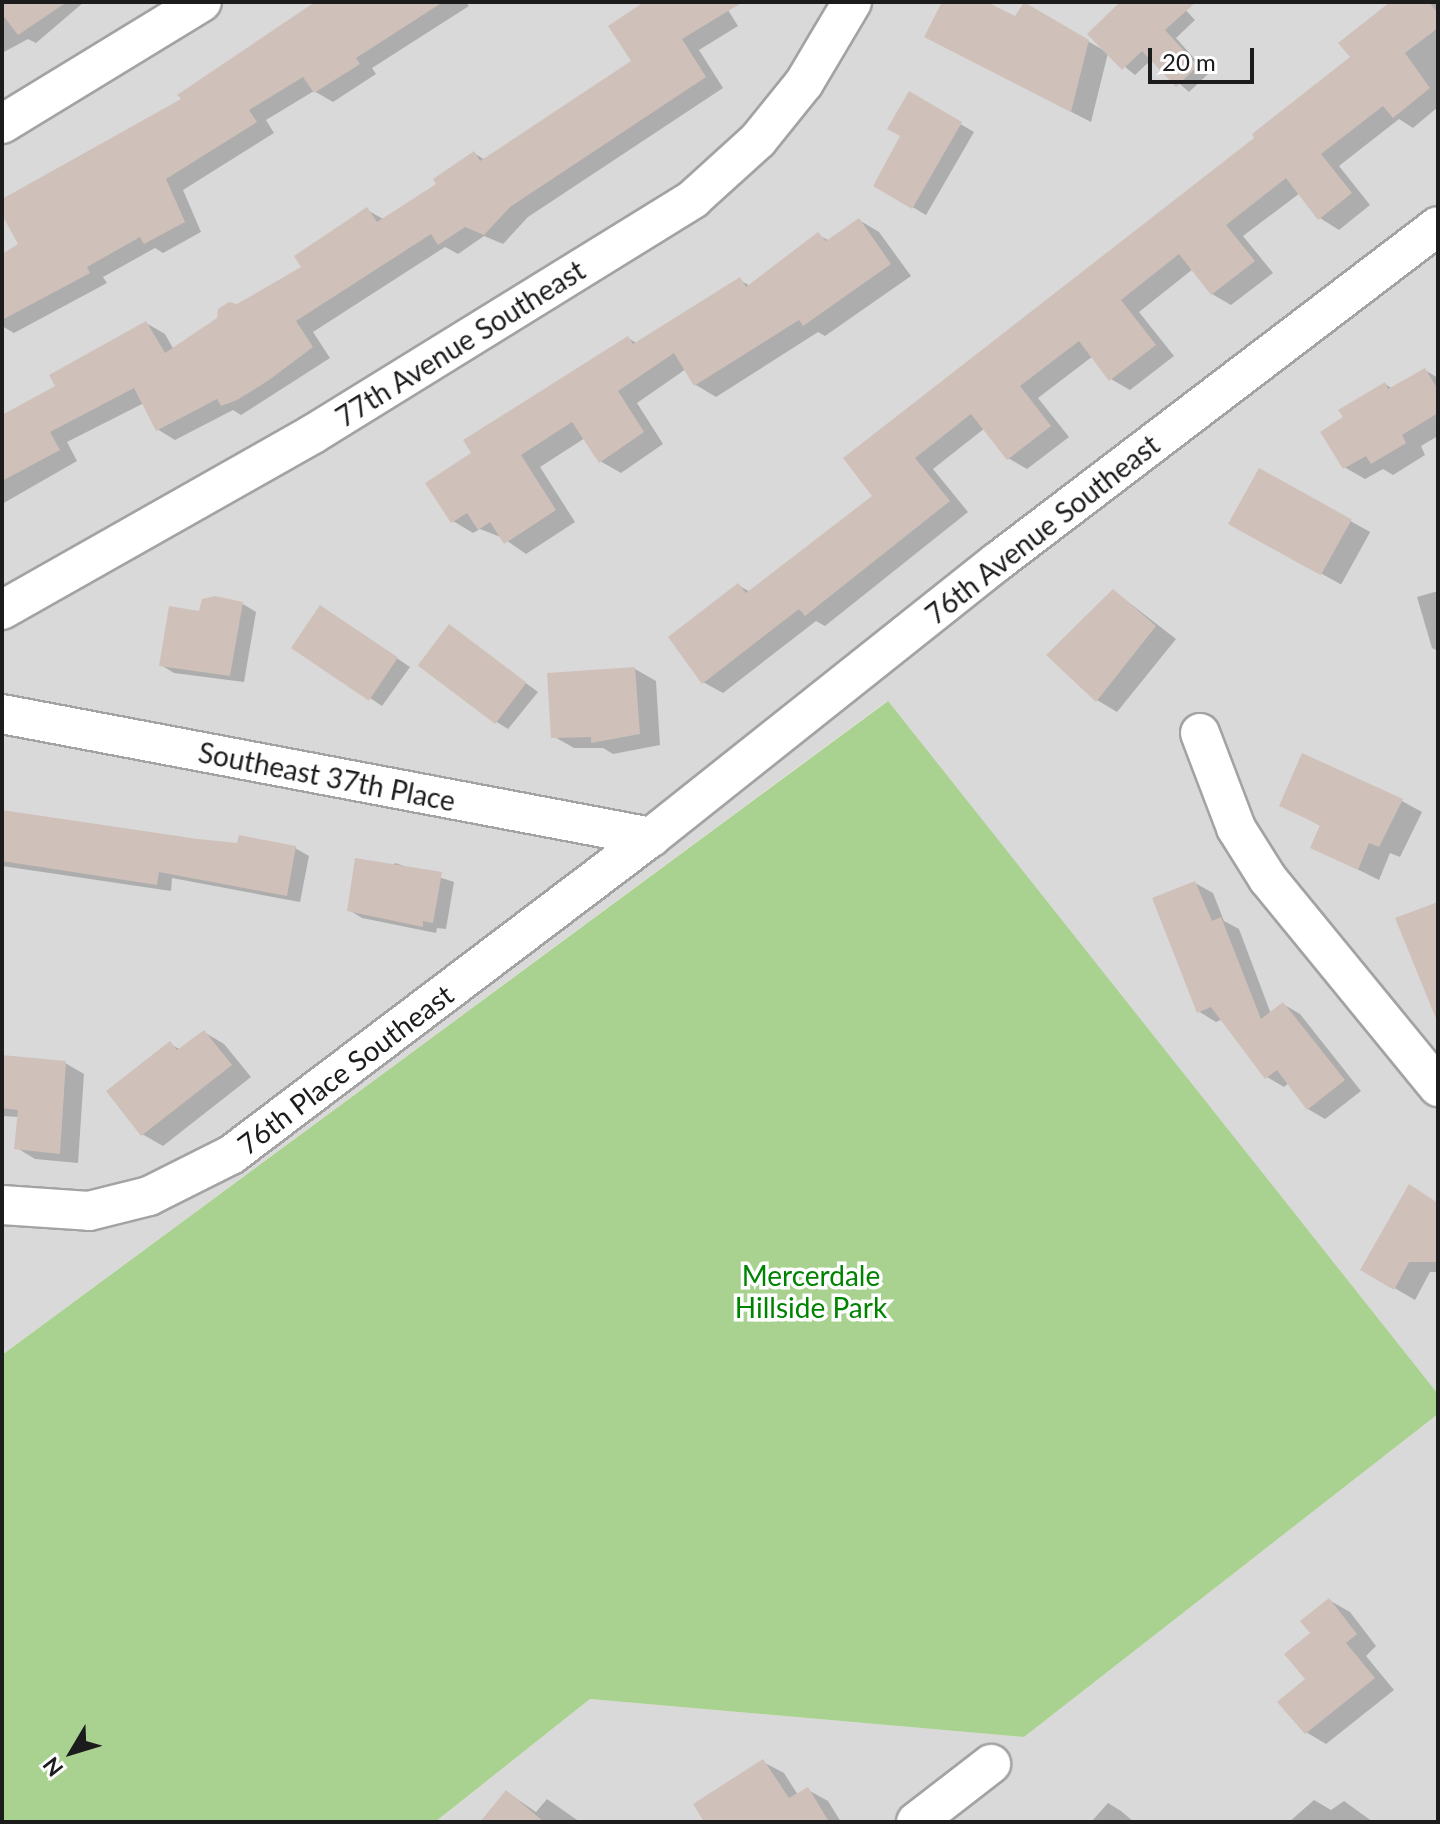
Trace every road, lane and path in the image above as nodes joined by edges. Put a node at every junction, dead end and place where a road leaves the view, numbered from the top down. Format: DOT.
graph roads {
  1 [pos="202,2"];
  2 [pos="852,2"];
  3 [pos="2,124"];
  4 [pos="1438,226"];
  5 [pos="2,610"];
  6 [pos="2,714"];
  7 [pos="1200,733"];
  8 [pos="651,837"];
  9 [pos="1438,1087"];
  10 [pos="2,1205"];
  11 [pos="991,1764"];
  12 [pos="916,1822"];
  1 -- 3 [label="street"];
  2 -- 5 [label="street, 77th Avenue Southeast"];
  4 -- 8 [label="street, 76th Avenue Southeast"];
  6 -- 8 [label="street, Southeast 37th Place"];
  7 -- 9 [label="street"];
  8 -- 10 [label="street, 76th Place Southeast"];
  11 -- 12 [label="street"];
}
